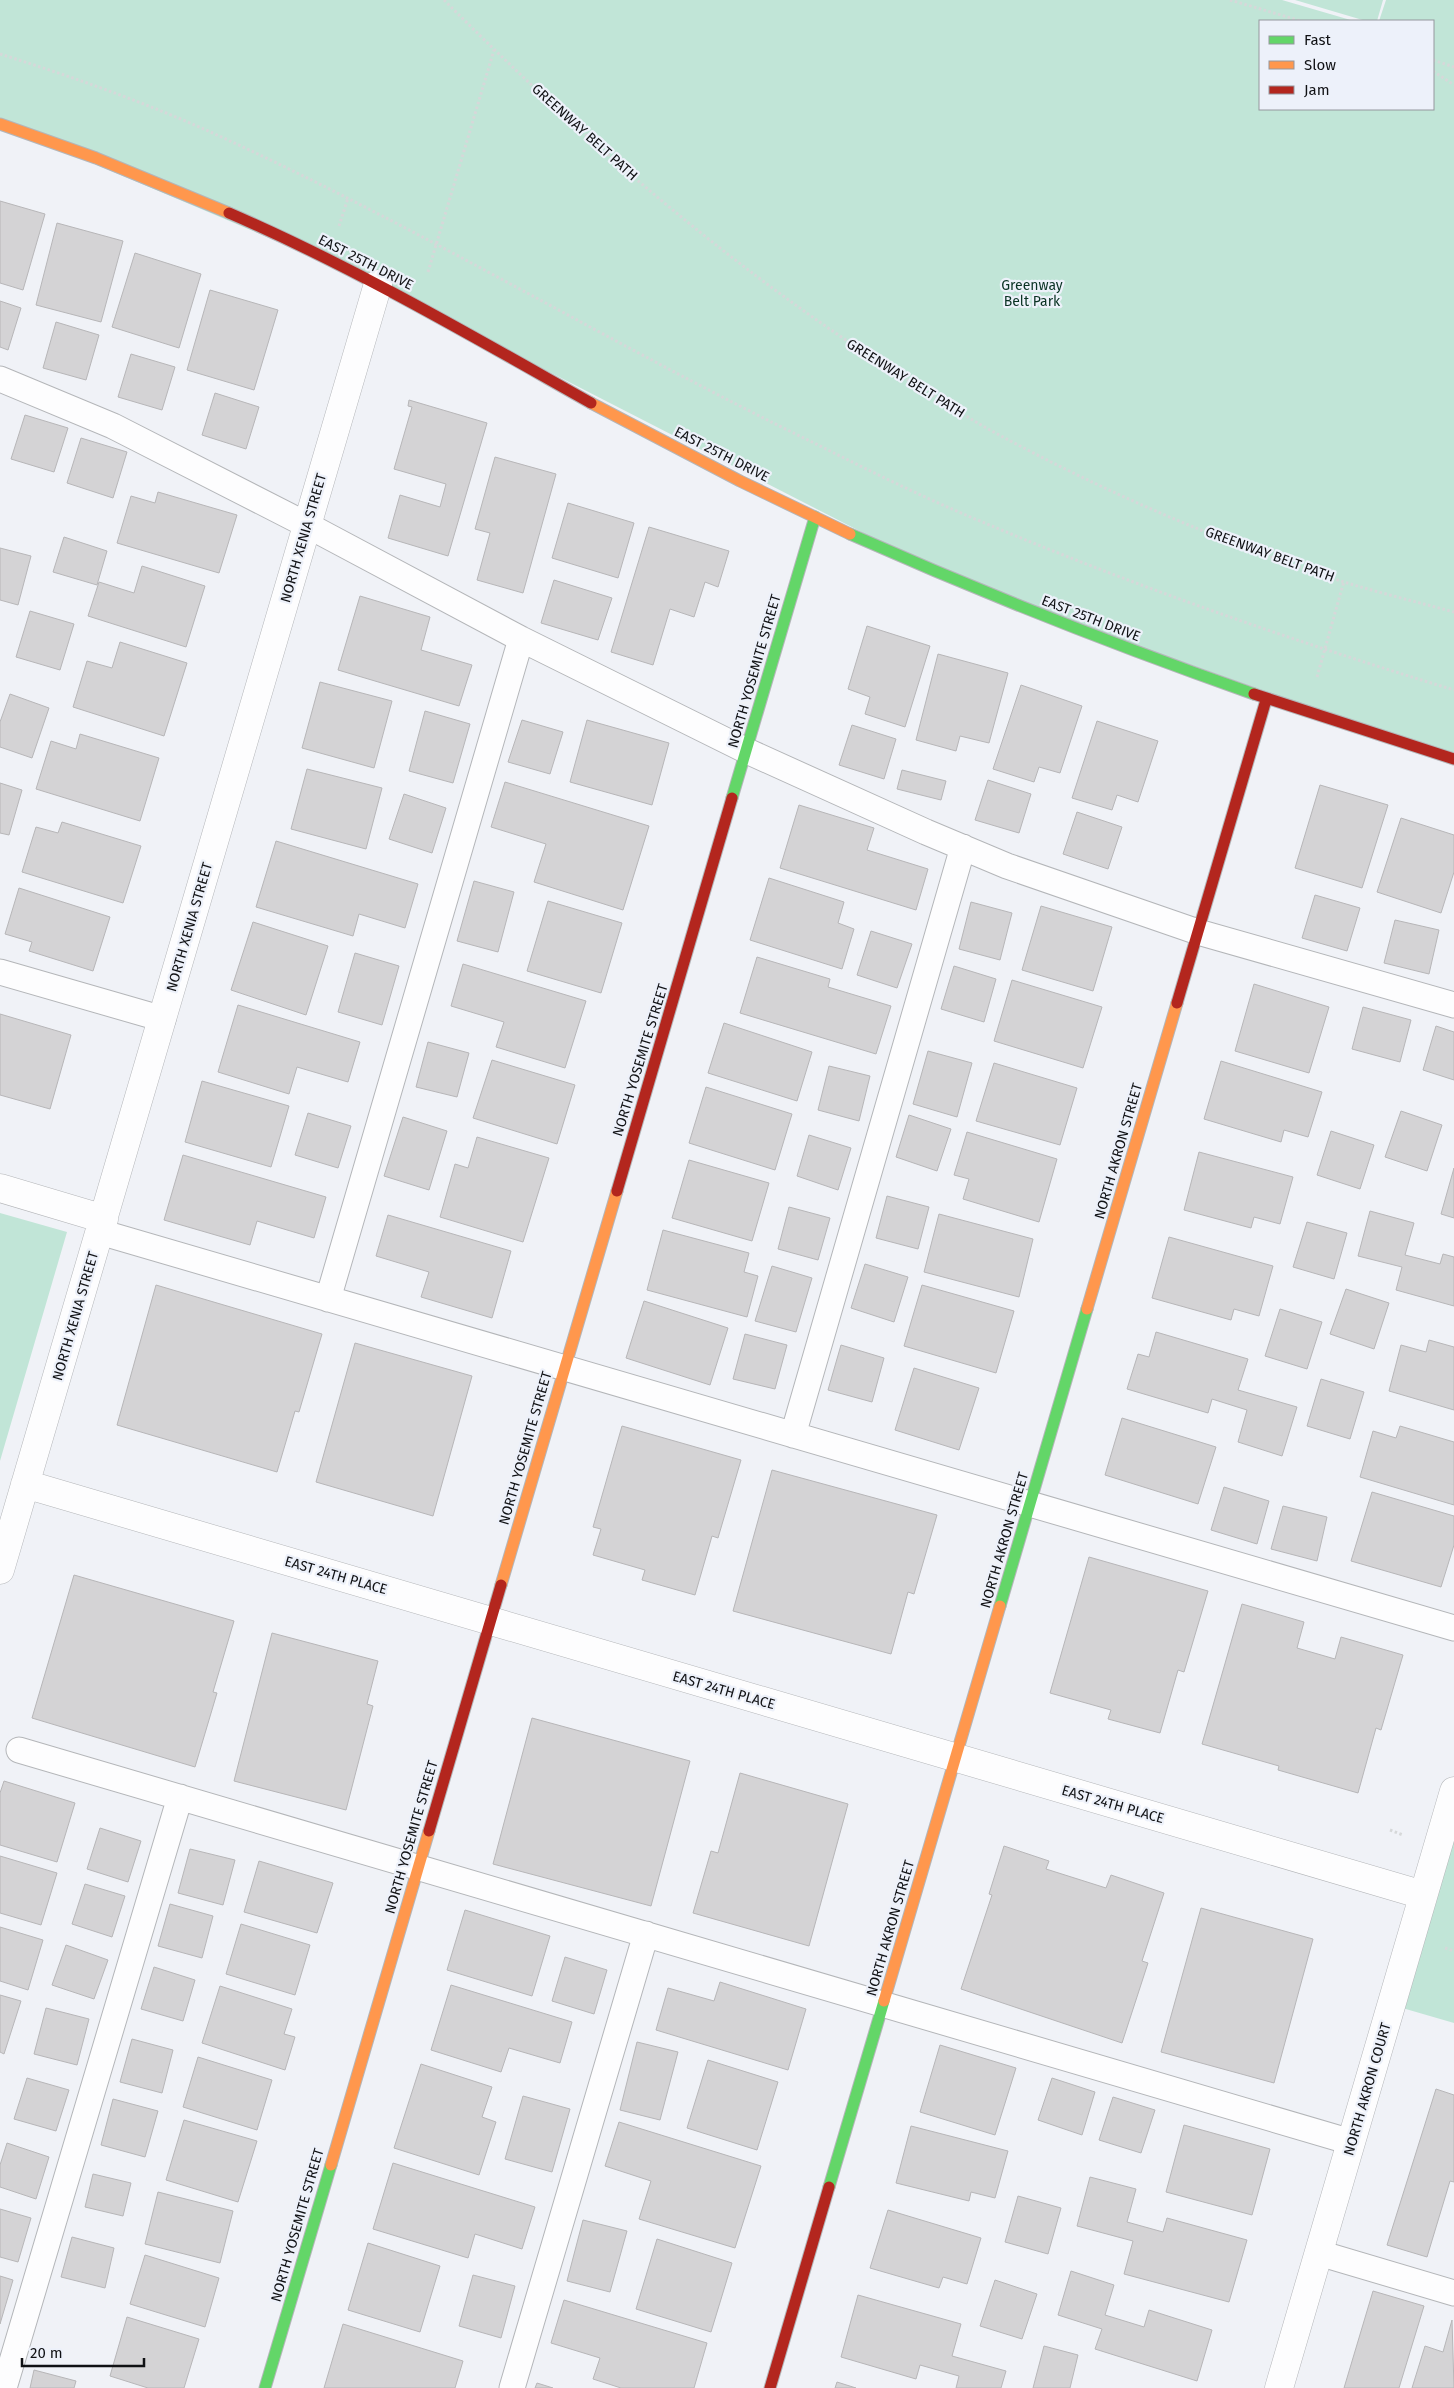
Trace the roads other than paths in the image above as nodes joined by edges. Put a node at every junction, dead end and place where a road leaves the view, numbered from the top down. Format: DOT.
graph roads {
  1 [pos="0,124"];
  2 [pos="378,284"];
  3 [pos="0,379"];
  4 [pos="815,517"];
  5 [pos="308,525"];
  6 [pos="520,639"];
  7 [pos="1266,700"];
  8 [pos="747,751"];
  9 [pos="1454,759"];
  10 [pos="963,847"];
  11 [pos="1198,932"];
  12 [pos="0,972"];
  13 [pos="1454,1005"];
  14 [pos="162,1019"];
  15 [pos="0,1188"];
  16 [pos="102,1225"];
  17 [pos="328,1299"];
  18 [pos="564,1368"];
  19 [pos="793,1434"];
  20 [pos="25,1484"];
  21 [pos="1030,1504"];
  22 [pos="0,1570"];
  23 [pos="490,1620"];
  24 [pos="1454,1628"];
  25 [pos="19,1750"];
  26 [pos="955,1758"];
  27 [pos="1454,1791"];
  28 [pos="180,1797"];
  29 [pos="418,1867"];
  30 [pos="1424,1895"];
  31 [pos="646,1934"];
  32 [pos="883,2003"];
  33 [pos="1351,2142"];
  34 [pos="1319,2253"];
  35 [pos="1454,2293"];
  36 [pos="4,2388"];
  37 [pos="265,2388"];
  38 [pos="512,2388"];
  39 [pos="770,2388"];
  40 [pos="1279,2388"];
  1 -- 2 [label="street, EAST 25TH DRIVE"];
  2 -- 4 [label="street, EAST 25TH DRIVE"];
  2 -- 5 [label="street, NORTH XENIA STREET"];
  3 -- 5 [label="lane"];
  4 -- 7 [label="street, EAST 25TH DRIVE"];
  4 -- 8 [label="street, NORTH YOSEMITE STREET"];
  5 -- 6 [label="lane"];
  5 -- 14 [label="street, NORTH XENIA STREET"];
  6 -- 8 [label="lane"];
  6 -- 17 [label="lane"];
  7 -- 9 [label="street, EAST 25TH DRIVE"];
  7 -- 11 [label="street, NORTH AKRON STREET"];
  8 -- 10 [label="lane"];
  8 -- 18 [label="street, NORTH YOSEMITE STREET"];
  10 -- 11 [label="lane"];
  10 -- 19 [label="lane"];
  11 -- 13 [label="lane"];
  11 -- 21 [label="street, NORTH AKRON STREET"];
  12 -- 14 [label="lane"];
  14 -- 16 [label="street, NORTH XENIA STREET"];
  15 -- 16 [label="street"];
  16 -- 17 [label="lane"];
  16 -- 20 [label="street, NORTH XENIA STREET"];
  17 -- 18 [label="lane"];
  18 -- 19 [label="lane"];
  18 -- 23 [label="street, NORTH YOSEMITE STREET"];
  19 -- 21 [label="lane"];
  20 -- 22 [label="street, NORTH XENIA STREET"];
  20 -- 23 [label="street, EAST 24TH PLACE"];
  21 -- 24 [label="lane"];
  21 -- 26 [label="street, NORTH AKRON STREET"];
  23 -- 26 [label="street, EAST 24TH PLACE"];
  23 -- 29 [label="street, NORTH YOSEMITE STREET"];
  25 -- 28 [label="lane"];
  26 -- 30 [label="street, EAST 24TH PLACE"];
  26 -- 32 [label="street, NORTH AKRON STREET"];
  27 -- 30 [label="street, NORTH AKRON COURT"];
  28 -- 29 [label="lane"];
  28 -- 36 [label="lane"];
  29 -- 31 [label="lane"];
  29 -- 37 [label="street, NORTH YOSEMITE STREET"];
  30 -- 33 [label="street, NORTH AKRON COURT"];
  31 -- 32 [label="lane"];
  31 -- 38 [label="lane"];
  32 -- 33 [label="lane"];
  32 -- 39 [label="street, NORTH AKRON STREET"];
  33 -- 34 [label="street, NORTH AKRON COURT"];
  34 -- 35 [label="lane"];
  34 -- 40 [label="street, NORTH AKRON COURT"];
}
